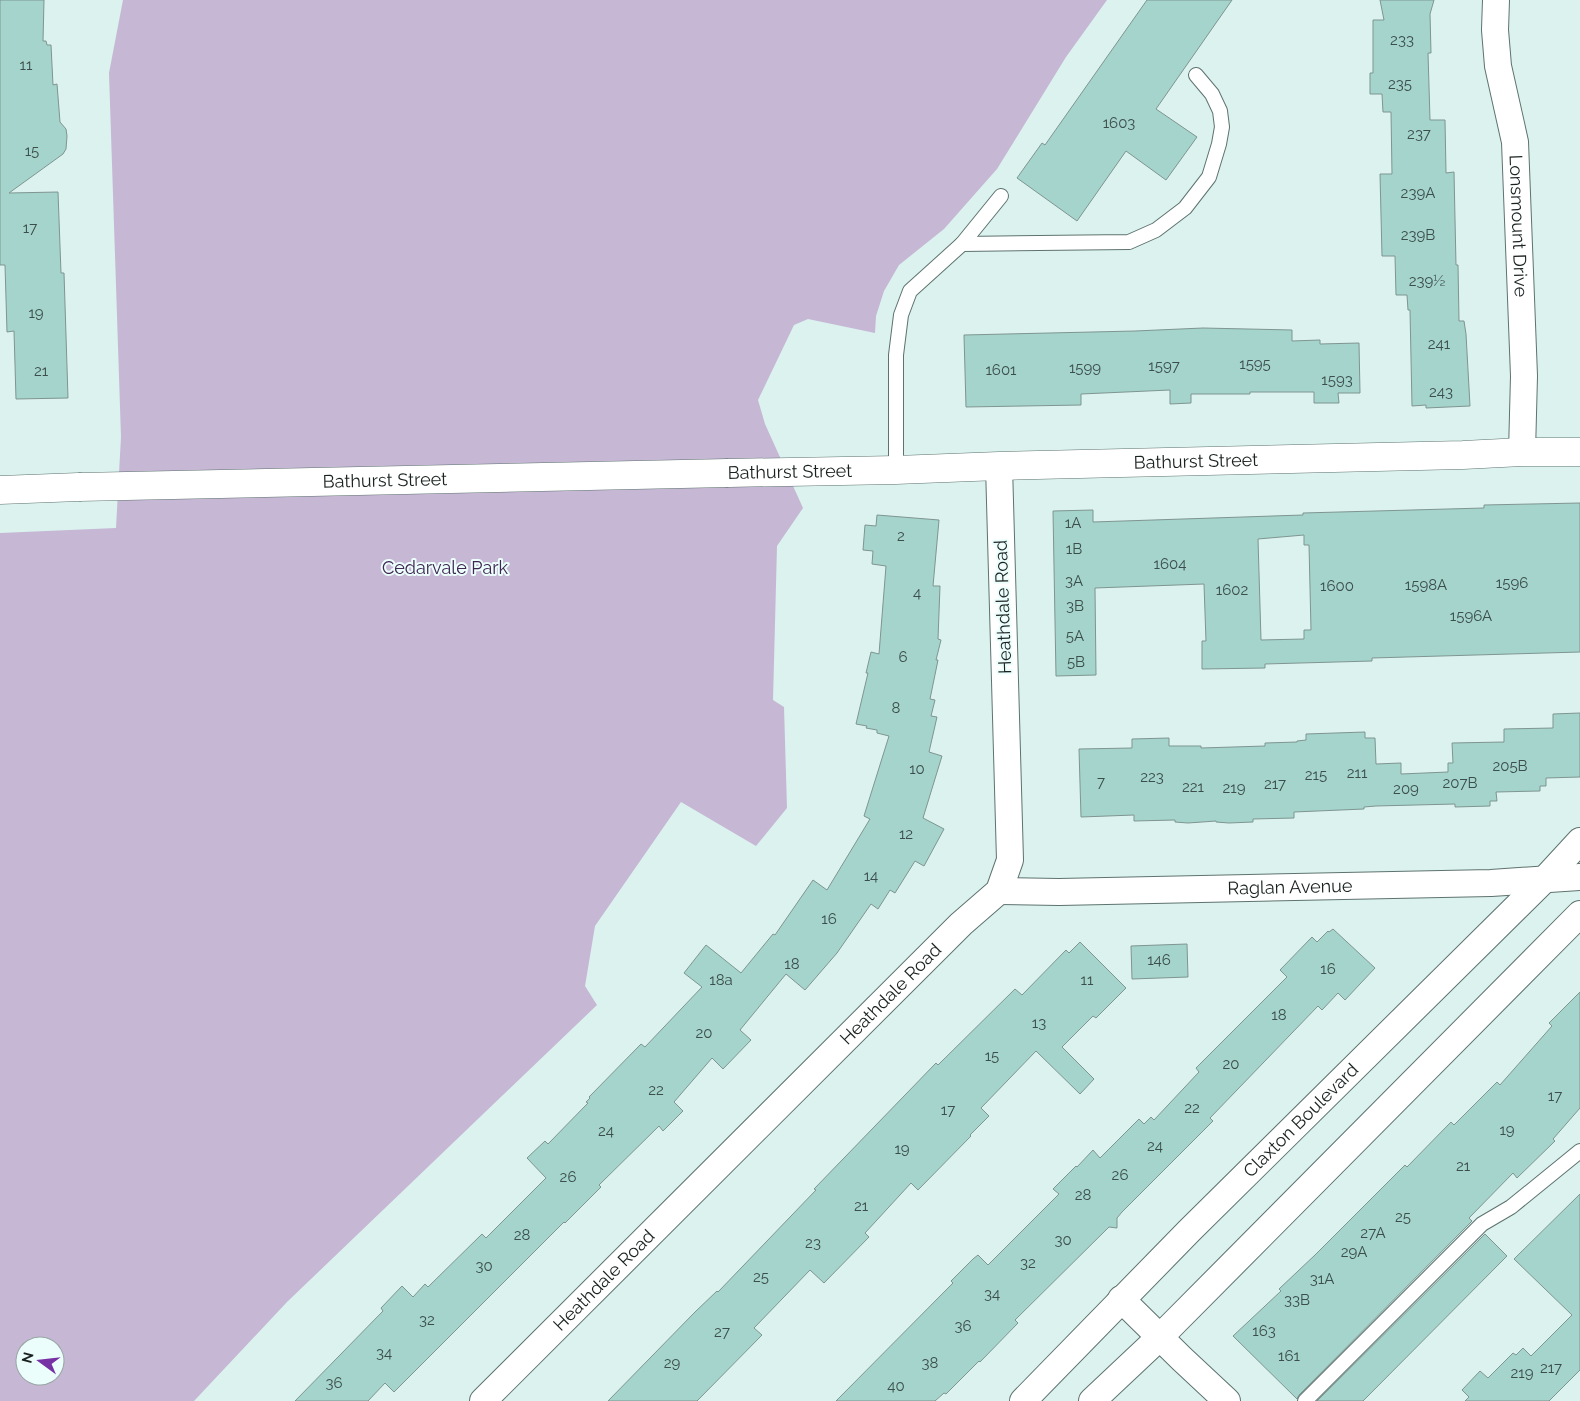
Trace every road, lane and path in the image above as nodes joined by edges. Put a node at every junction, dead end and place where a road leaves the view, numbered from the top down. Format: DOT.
graph roads {
  1 [pos="1496,0"];
  2 [pos="1196,75"];
  3 [pos="1001,196"];
  4 [pos="962,244"];
  5 [pos="1522,452"];
  6 [pos="1580,452"];
  7 [pos="999,466"];
  8 [pos="896,470"];
  9 [pos="0,490"];
  10 [pos="1580,841"];
  11 [pos="1580,877"];
  12 [pos="1545,878"];
  13 [pos="999,891"];
  14 [pos="1580,914"];
  15 [pos="1580,1151"];
  16 [pos="1121,1299"];
  17 [pos="1160,1337"];
  18 [pos="483,1401"];
  19 [pos="1023,1401"];
  20 [pos="1092,1401"];
  21 [pos="1226,1401"];
  22 [pos="1304,1401"];
  1 -- 5 [label="street, Lonsmount Drive"];
  2 -- 4 [label="lane"];
  3 -- 4 [label="lane"];
  4 -- 8 [label="lane"];
  5 -- 6 [label="main road, Bathurst Street"];
  5 -- 7 [label="main road, Bathurst Street"];
  7 -- 8 [label="main road, Bathurst Street"];
  7 -- 13 [label="street, Heathdale Road"];
  8 -- 9 [label="main road, Bathurst Street, bridge"];
  10 -- 12 [label="street, Claxton Boulevard"];
  11 -- 12 [label="street, Raglan Avenue"];
  12 -- 13 [label="street, Raglan Avenue"];
  12 -- 16 [label="street, Claxton Boulevard"];
  13 -- 18 [label="street, Heathdale Road"];
  14 -- 17 [label="street"];
  15 -- 22 [label="lane"];
  16 -- 17 [label="street"];
  16 -- 19 [label="street, Claxton Boulevard"];
  17 -- 20 [label="street"];
  17 -- 21 [label="street"];
}
